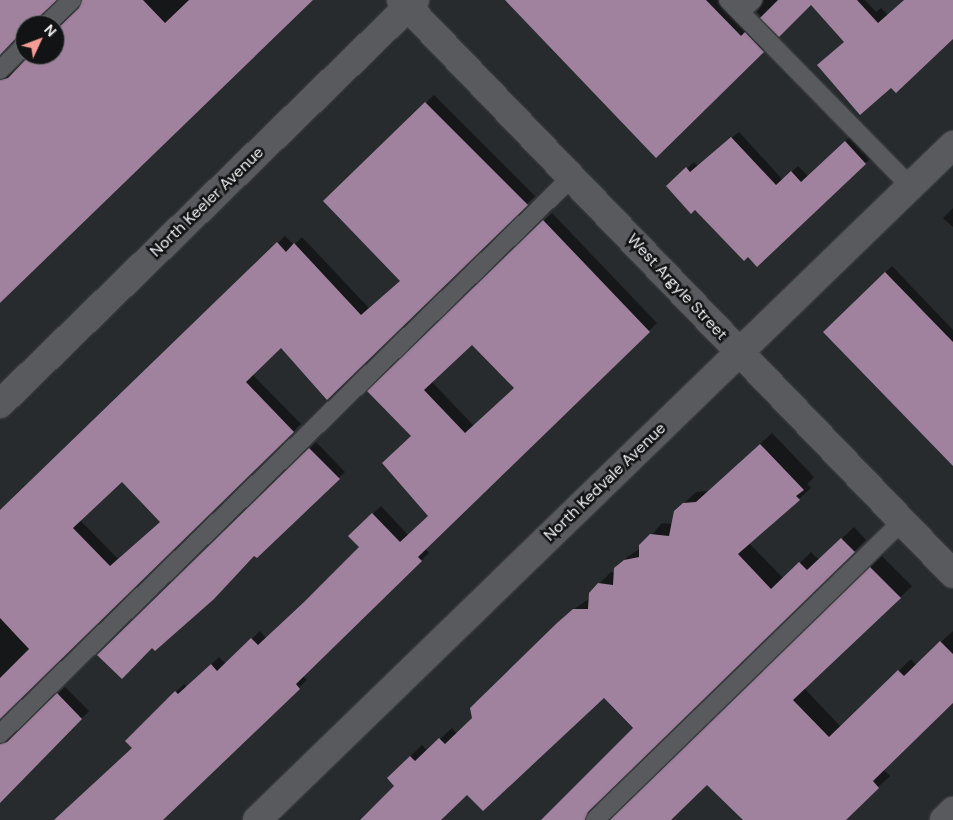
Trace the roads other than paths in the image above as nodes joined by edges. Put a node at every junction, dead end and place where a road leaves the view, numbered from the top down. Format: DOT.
graph roads {
  1 [pos="72,0"];
  2 [pos="408,2"];
  3 [pos="740,4"];
  4 [pos="56,15"];
  5 [pos="15,55"];
  6 [pos="0,70"];
  7 [pos="950,154"];
  8 [pos="572,177"];
  9 [pos="910,186"];
  10 [pos="738,352"];
  11 [pos="0,404"];
  12 [pos="902,521"];
  13 [pos="953,574"];
  14 [pos="0,734"];
  15 [pos="953,811"];
  16 [pos="257,820"];
  17 [pos="595,820"];
  18 [pos="944,820"];
  1 -- 4 [label="lane"];
  2 -- 8 [label="street, West Argyle Street"];
  2 -- 11 [label="street, North Keeler Avenue"];
  3 -- 9 [label="lane"];
  5 -- 6 [label="lane"];
  7 -- 9 [label="street, North Kedvale Avenue"];
  8 -- 10 [label="street, West Argyle Street"];
  8 -- 14 [label="lane"];
  9 -- 10 [label="street, North Kedvale Avenue"];
  10 -- 12 [label="street, West Argyle Street"];
  10 -- 16 [label="street, North Kedvale Avenue"];
  12 -- 13 [label="street, West Argyle Street"];
  12 -- 17 [label="lane"];
  15 -- 18 [label="street"];
}
